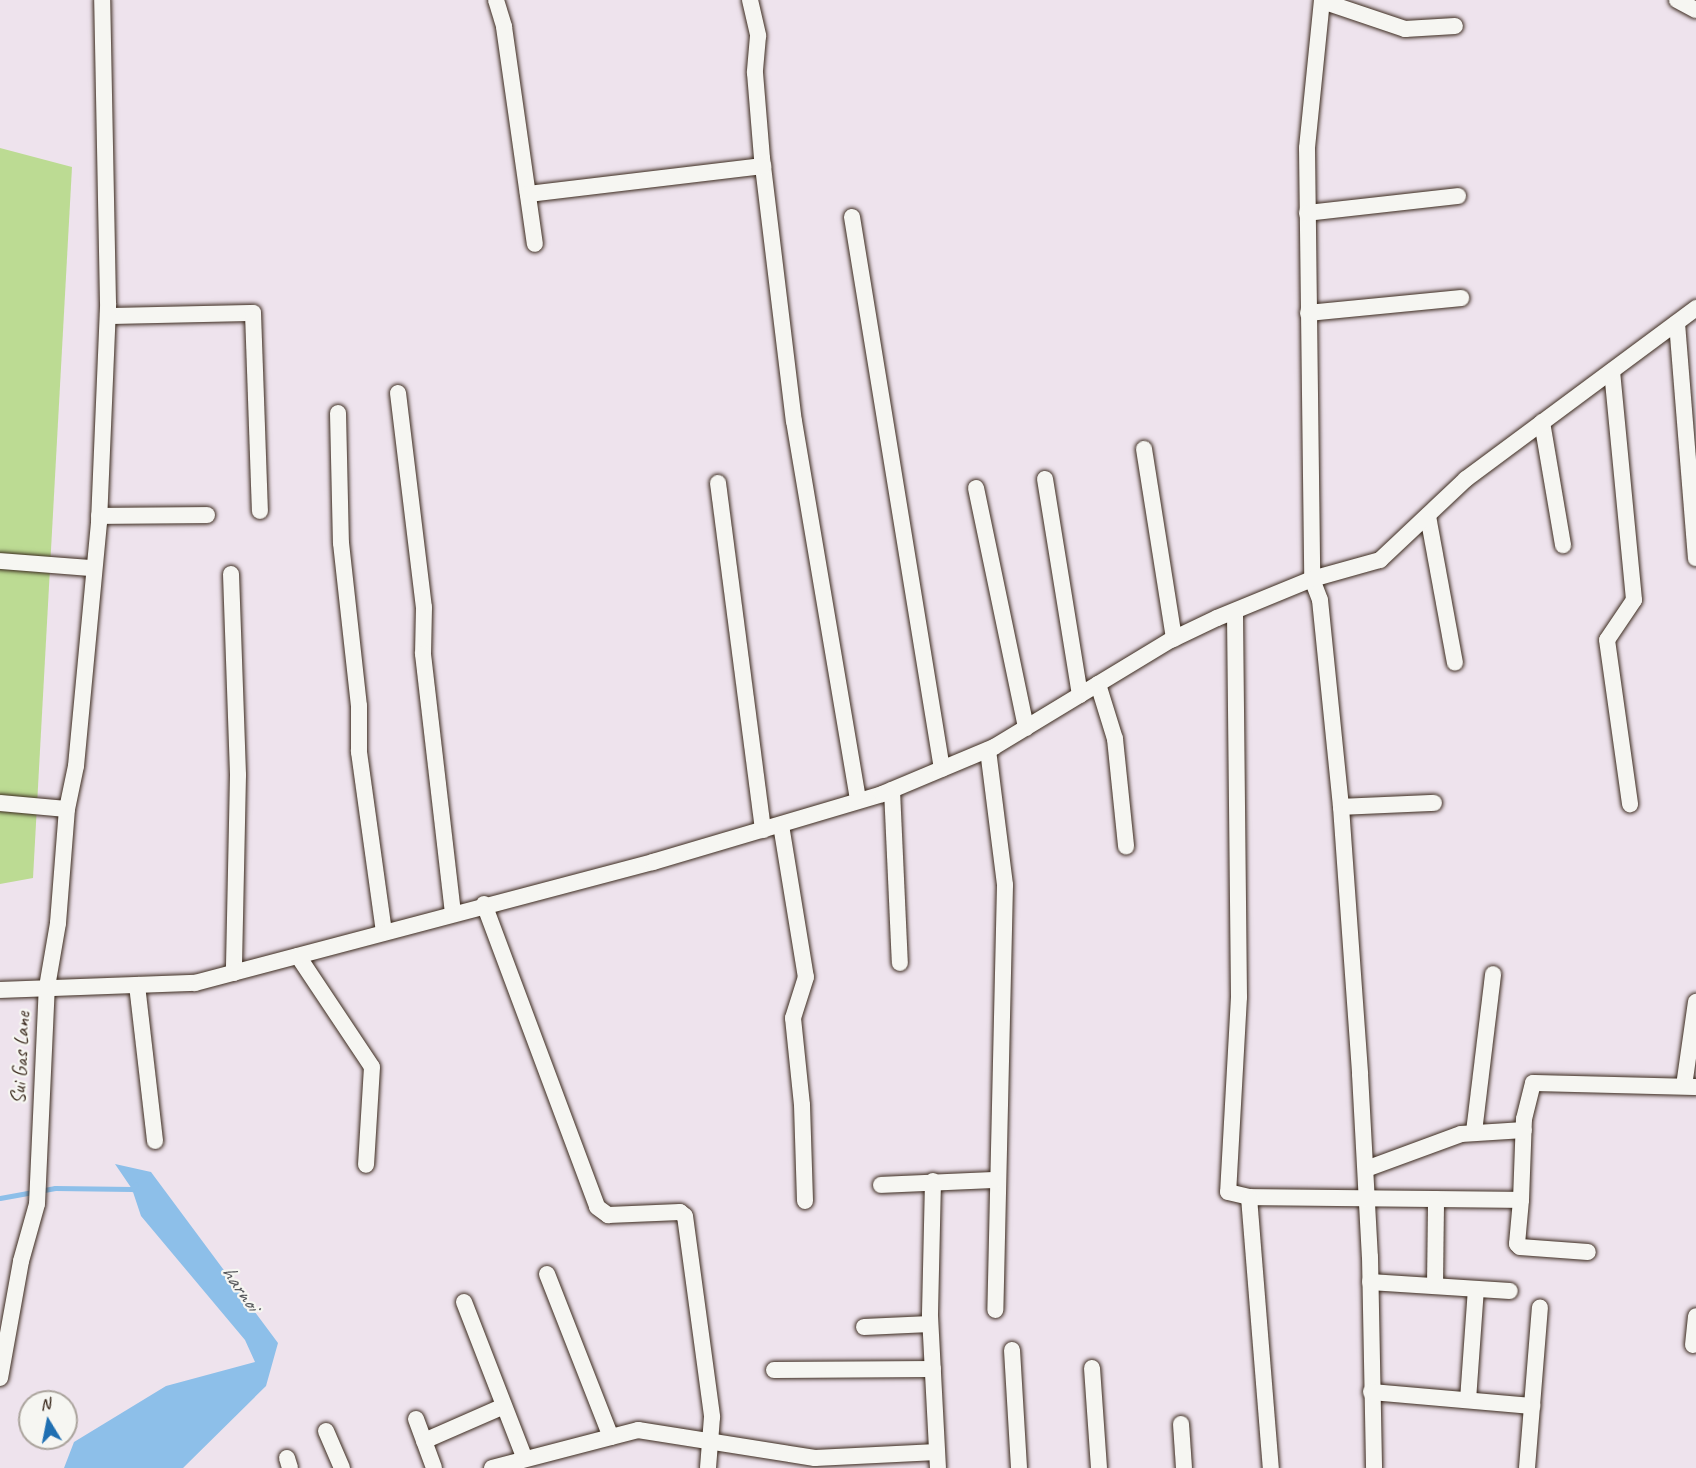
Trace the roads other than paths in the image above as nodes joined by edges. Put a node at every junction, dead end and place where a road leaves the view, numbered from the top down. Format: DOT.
graph roads {
  1 [pos="102,0"];
  2 [pos="496,0"];
  3 [pos="750,0"];
  4 [pos="1677,0"];
  5 [pos="1322,1"];
  6 [pos="1696,10"];
  7 [pos="1455,26"];
  8 [pos="763,166"];
  9 [pos="528,194"];
  10 [pos="1458,196"];
  11 [pos="1306,213"];
  12 [pos="852,217"];
  13 [pos="535,244"];
  14 [pos="1461,298"];
  15 [pos="1696,308"];
  16 [pos="1308,313"];
  17 [pos="108,316"];
  18 [pos="1677,322"];
  19 [pos="1612,371"];
  20 [pos="398,393"];
  21 [pos="338,413"];
  22 [pos="1542,422"];
  23 [pos="1144,449"];
  24 [pos="1045,479"];
  25 [pos="718,483"];
  26 [pos="976,488"];
  27 [pos="260,511"];
  28 [pos="207,515"];
  29 [pos="99,516"];
  30 [pos="1428,516"];
  31 [pos="1563,545"];
  32 [pos="1696,558"];
  33 [pos="0,561"];
  34 [pos="92,568"];
  35 [pos="231,574"];
  36 [pos="1312,579"];
  37 [pos="1235,614"];
  38 [pos="1174,639"];
  39 [pos="1455,663"];
  40 [pos="1098,684"];
  41 [pos="1080,695"];
  42 [pos="1026,728"];
  43 [pos="988,750"];
  44 [pos="942,769"];
  45 [pos="892,790"];
  46 [pos="858,800"];
  47 [pos="0,803"];
  48 [pos="1434,803"];
  49 [pos="1630,804"];
  50 [pos="1341,807"];
  51 [pos="67,809"];
  52 [pos="781,825"];
  53 [pos="763,830"];
  54 [pos="1126,846"];
  55 [pos="484,904"];
  56 [pos="453,913"];
  57 [pos="384,932"];
  58 [pos="298,956"];
  59 [pos="900,963"];
  60 [pos="234,973"];
  61 [pos="1492,974"];
  62 [pos="137,985"];
  63 [pos="47,987"];
  64 [pos="0,990"];
  65 [pos="1696,1002"];
  66 [pos="1690,1087"];
  67 [pos="1524,1130"];
  68 [pos="1474,1132"];
  69 [pos="155,1141"];
  70 [pos="366,1165"];
  71 [pos="1366,1169"];
  72 [pos="997,1180"];
  73 [pos="933,1181"];
  74 [pos="881,1185"];
  75 [pos="1250,1197"];
  76 [pos="1368,1198"];
  77 [pos="1436,1199"];
  78 [pos="1521,1200"];
  79 [pos="805,1201"];
  80 [pos="1588,1252"];
  81 [pos="547,1274"];
  82 [pos="1370,1282"];
  83 [pos="1435,1286"];
  84 [pos="1476,1289"];
  85 [pos="1510,1291"];
  86 [pos="464,1302"];
  87 [pos="1540,1308"];
  88 [pos="995,1310"];
  89 [pos="1696,1316"];
  90 [pos="930,1324"];
  91 [pos="864,1327"];
  92 [pos="1693,1345"];
  93 [pos="1012,1350"];
  94 [pos="1092,1368"];
  95 [pos="933,1369"];
  96 [pos="774,1370"];
  97 [pos="0,1378"];
  98 [pos="1371,1392"];
  99 [pos="1468,1400"];
  100 [pos="504,1406"];
  101 [pos="1532,1406"];
  102 [pos="416,1419"];
  103 [pos="1181,1424"];
  104 [pos="326,1431"];
  105 [pos="611,1437"];
  106 [pos="424,1441"];
  107 [pos="710,1442"];
  108 [pos="525,1459"];
  109 [pos="938,1460"];
  110 [pos="342,1468"];
  111 [pos="434,1468"];
  112 [pos="492,1468"];
  113 [pos="708,1468"];
  114 [pos="1019,1468"];
  115 [pos="1099,1468"];
  116 [pos="1184,1468"];
  117 [pos="1271,1468"];
  118 [pos="1374,1468"];
  119 [pos="1527,1468"];
  1 -- 17 [label="street, Sui Gas Lane"];
  2 -- 9 [label="street"];
  3 -- 8 [label="street"];
  4 -- 6 [label="street"];
  5 -- 7 [label="street"];
  5 -- 11 [label="street"];
  8 -- 9 [label="street"];
  8 -- 46 [label="street"];
  9 -- 13 [label="street"];
  10 -- 11 [label="street"];
  11 -- 16 [label="street"];
  12 -- 44 [label="street"];
  14 -- 16 [label="street"];
  15 -- 18 [label="street"];
  16 -- 36 [label="street"];
  17 -- 27 [label="street"];
  17 -- 29 [label="street, Sui Gas Lane"];
  18 -- 19 [label="street"];
  18 -- 32 [label="street"];
  19 -- 22 [label="street"];
  19 -- 49 [label="street"];
  20 -- 56 [label="street"];
  21 -- 57 [label="street"];
  22 -- 30 [label="street"];
  22 -- 31 [label="street"];
  23 -- 38 [label="street"];
  24 -- 41 [label="street"];
  25 -- 53 [label="street"];
  26 -- 42 [label="street"];
  28 -- 29 [label="street"];
  29 -- 34 [label="street, Sui Gas Lane"];
  30 -- 36 [label="street"];
  30 -- 39 [label="street"];
  33 -- 34 [label="street"];
  34 -- 51 [label="street, Sui Gas Lane"];
  35 -- 60 [label="street"];
  36 -- 37 [label="street"];
  36 -- 50 [label="street"];
  37 -- 38 [label="street"];
  37 -- 75 [label="street"];
  38 -- 40 [label="street"];
  40 -- 41 [label="street"];
  40 -- 54 [label="street"];
  41 -- 42 [label="street"];
  42 -- 43 [label="street"];
  43 -- 44 [label="street"];
  43 -- 72 [label="street"];
  44 -- 45 [label="street"];
  45 -- 46 [label="street"];
  45 -- 59 [label="street"];
  46 -- 52 [label="street"];
  47 -- 51 [label="street"];
  48 -- 50 [label="street"];
  50 -- 71 [label="street"];
  51 -- 63 [label="street, Sui Gas Lane"];
  52 -- 53 [label="street"];
  52 -- 79 [label="street"];
  53 -- 55 [label="street"];
  55 -- 56 [label="street"];
  55 -- 107 [label="street"];
  56 -- 57 [label="street"];
  57 -- 58 [label="street"];
  58 -- 60 [label="street"];
  58 -- 70 [label="street"];
  60 -- 62 [label="street"];
  61 -- 68 [label="street"];
  62 -- 63 [label="street"];
  62 -- 69 [label="street"];
  63 -- 64 [label="street"];
  63 -- 97 [label="street, Sui Gas Lane"];
  65 -- 66 [label="street"];
  66 -- 67 [label="street"];
  67 -- 68 [label="street"];
  67 -- 78 [label="street"];
  68 -- 71 [label="street"];
  71 -- 76 [label="street"];
  72 -- 73 [label="street"];
  72 -- 88 [label="street"];
  73 -- 74 [label="street"];
  73 -- 90 [label="street"];
  75 -- 76 [label="street"];
  75 -- 117 [label="street"];
  76 -- 77 [label="street"];
  76 -- 82 [label="street"];
  77 -- 78 [label="street"];
  77 -- 83 [label="street"];
  78 -- 80 [label="street"];
  81 -- 105 [label="street"];
  82 -- 83 [label="street"];
  82 -- 98 [label="street"];
  83 -- 84 [label="street"];
  84 -- 85 [label="street"];
  84 -- 99 [label="street"];
  86 -- 100 [label="street"];
  87 -- 101 [label="street"];
  89 -- 92 [label="street"];
  90 -- 91 [label="street"];
  90 -- 95 [label="street"];
  93 -- 114 [label="street"];
  94 -- 115 [label="street"];
  95 -- 96 [label="street"];
  95 -- 109 [label="street"];
  98 -- 99 [label="street"];
  98 -- 118 [label="street"];
  99 -- 101 [label="street"];
  100 -- 106 [label="street"];
  100 -- 108 [label="street"];
  101 -- 119 [label="street"];
  102 -- 106 [label="street"];
  103 -- 116 [label="street"];
  104 -- 110 [label="street"];
  105 -- 107 [label="street"];
  105 -- 108 [label="street"];
  106 -- 111 [label="street"];
  107 -- 109 [label="street"];
  107 -- 113 [label="street"];
  108 -- 112 [label="street"];
}
